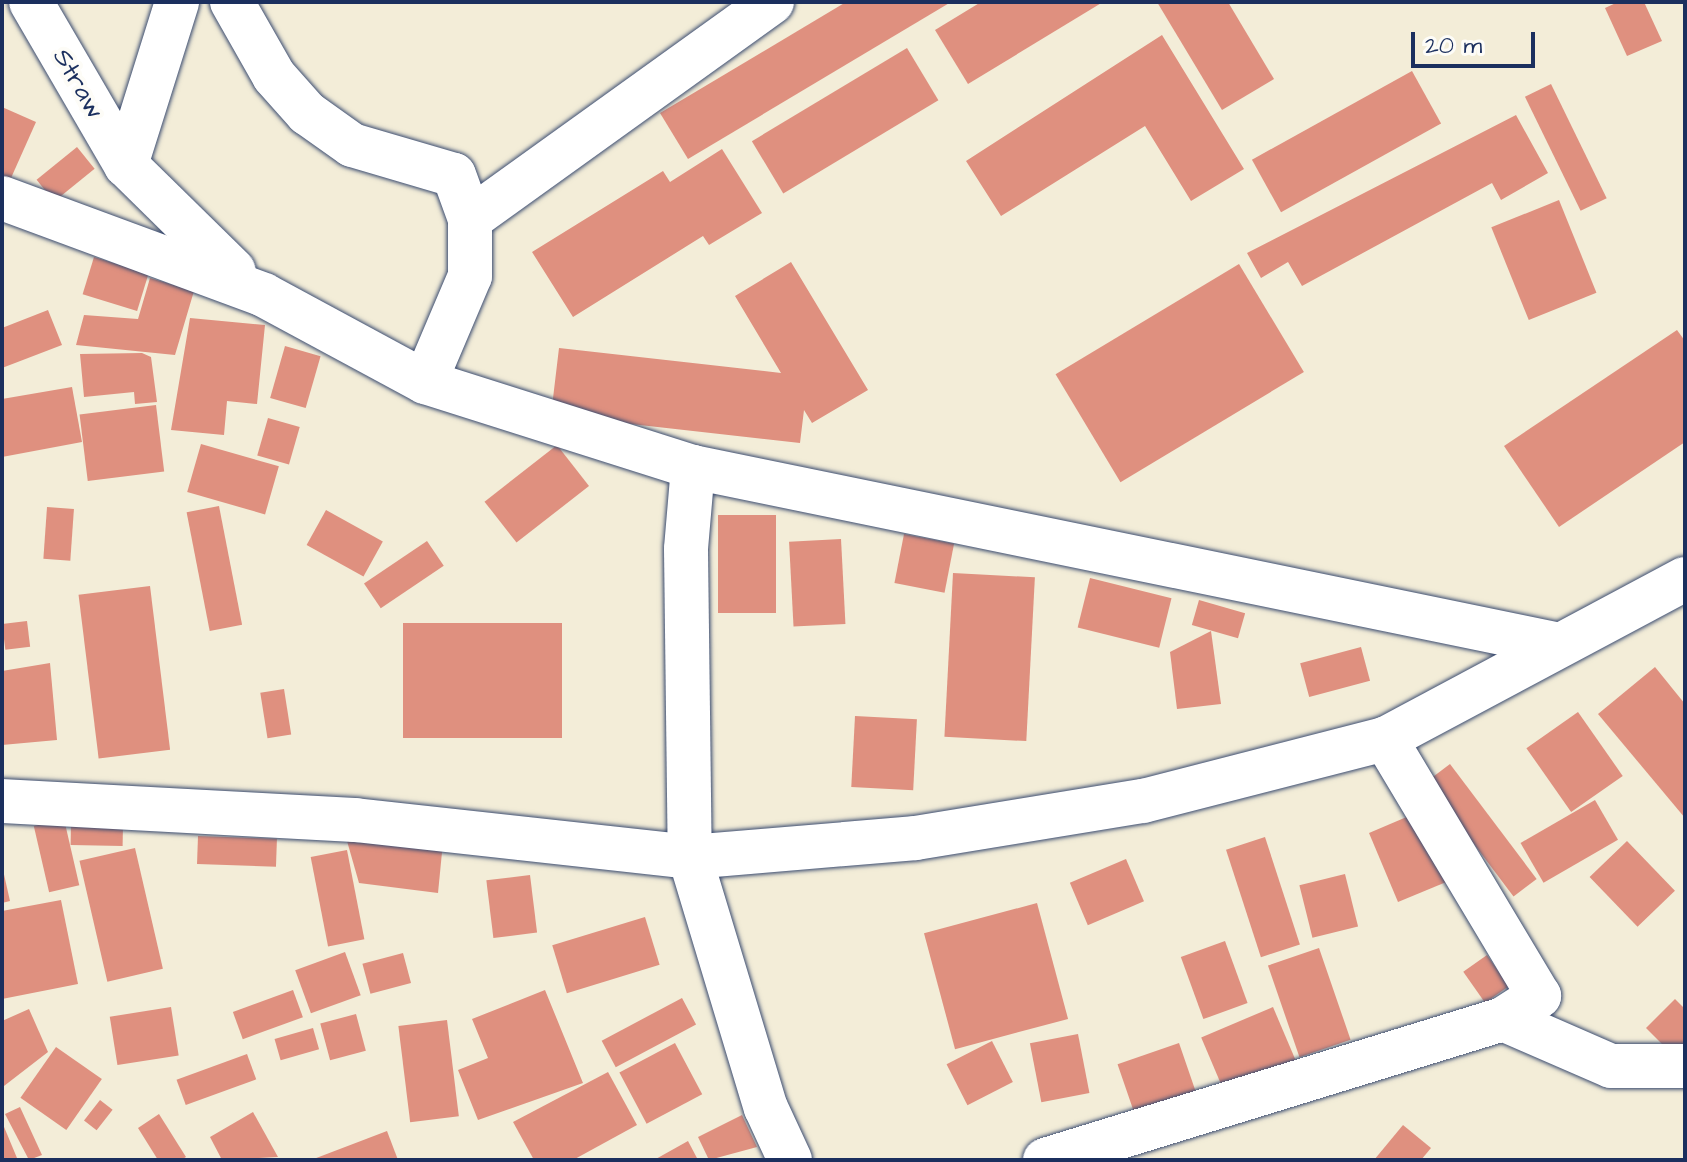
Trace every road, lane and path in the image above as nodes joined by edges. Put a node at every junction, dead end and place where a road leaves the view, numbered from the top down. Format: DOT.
graph roads {
  1 [pos="31,2"];
  2 [pos="177,2"];
  3 [pos="232,2"];
  4 [pos="772,2"];
  5 [pos="126,165"];
  6 [pos="2,198"];
  7 [pos="470,219"];
  8 [pos="264,295"];
  9 [pos="425,382"];
  10 [pos="693,467"];
  11 [pos="1685,579"];
  12 [pos="1560,645"];
  13 [pos="1385,739"];
  14 [pos="2,801"];
  15 [pos="690,857"];
  16 [pos="1503,1019"];
  17 [pos="1685,1066"];
  18 [pos="790,1160"];
  19 [pos="1045,1160"];
  1 -- 5 [label="street, Straw"];
  2 -- 5 [label="street"];
  3 -- 7 [label="street"];
  4 -- 7 [label="street"];
  5 -- 8 [label="street, Straw"];
  6 -- 8 [label="street"];
  7 -- 9 [label="street"];
  8 -- 9 [label="street"];
  9 -- 10 [label="street"];
  10 -- 12 [label="street"];
  10 -- 15 [label="street"];
  11 -- 12 [label="street"];
  12 -- 13 [label="street"];
  13 -- 15 [label="street"];
  13 -- 16 [label="street"];
  14 -- 15 [label="street"];
  15 -- 18 [label="street"];
  16 -- 17 [label="street"];
  16 -- 19 [label="street"];
}
